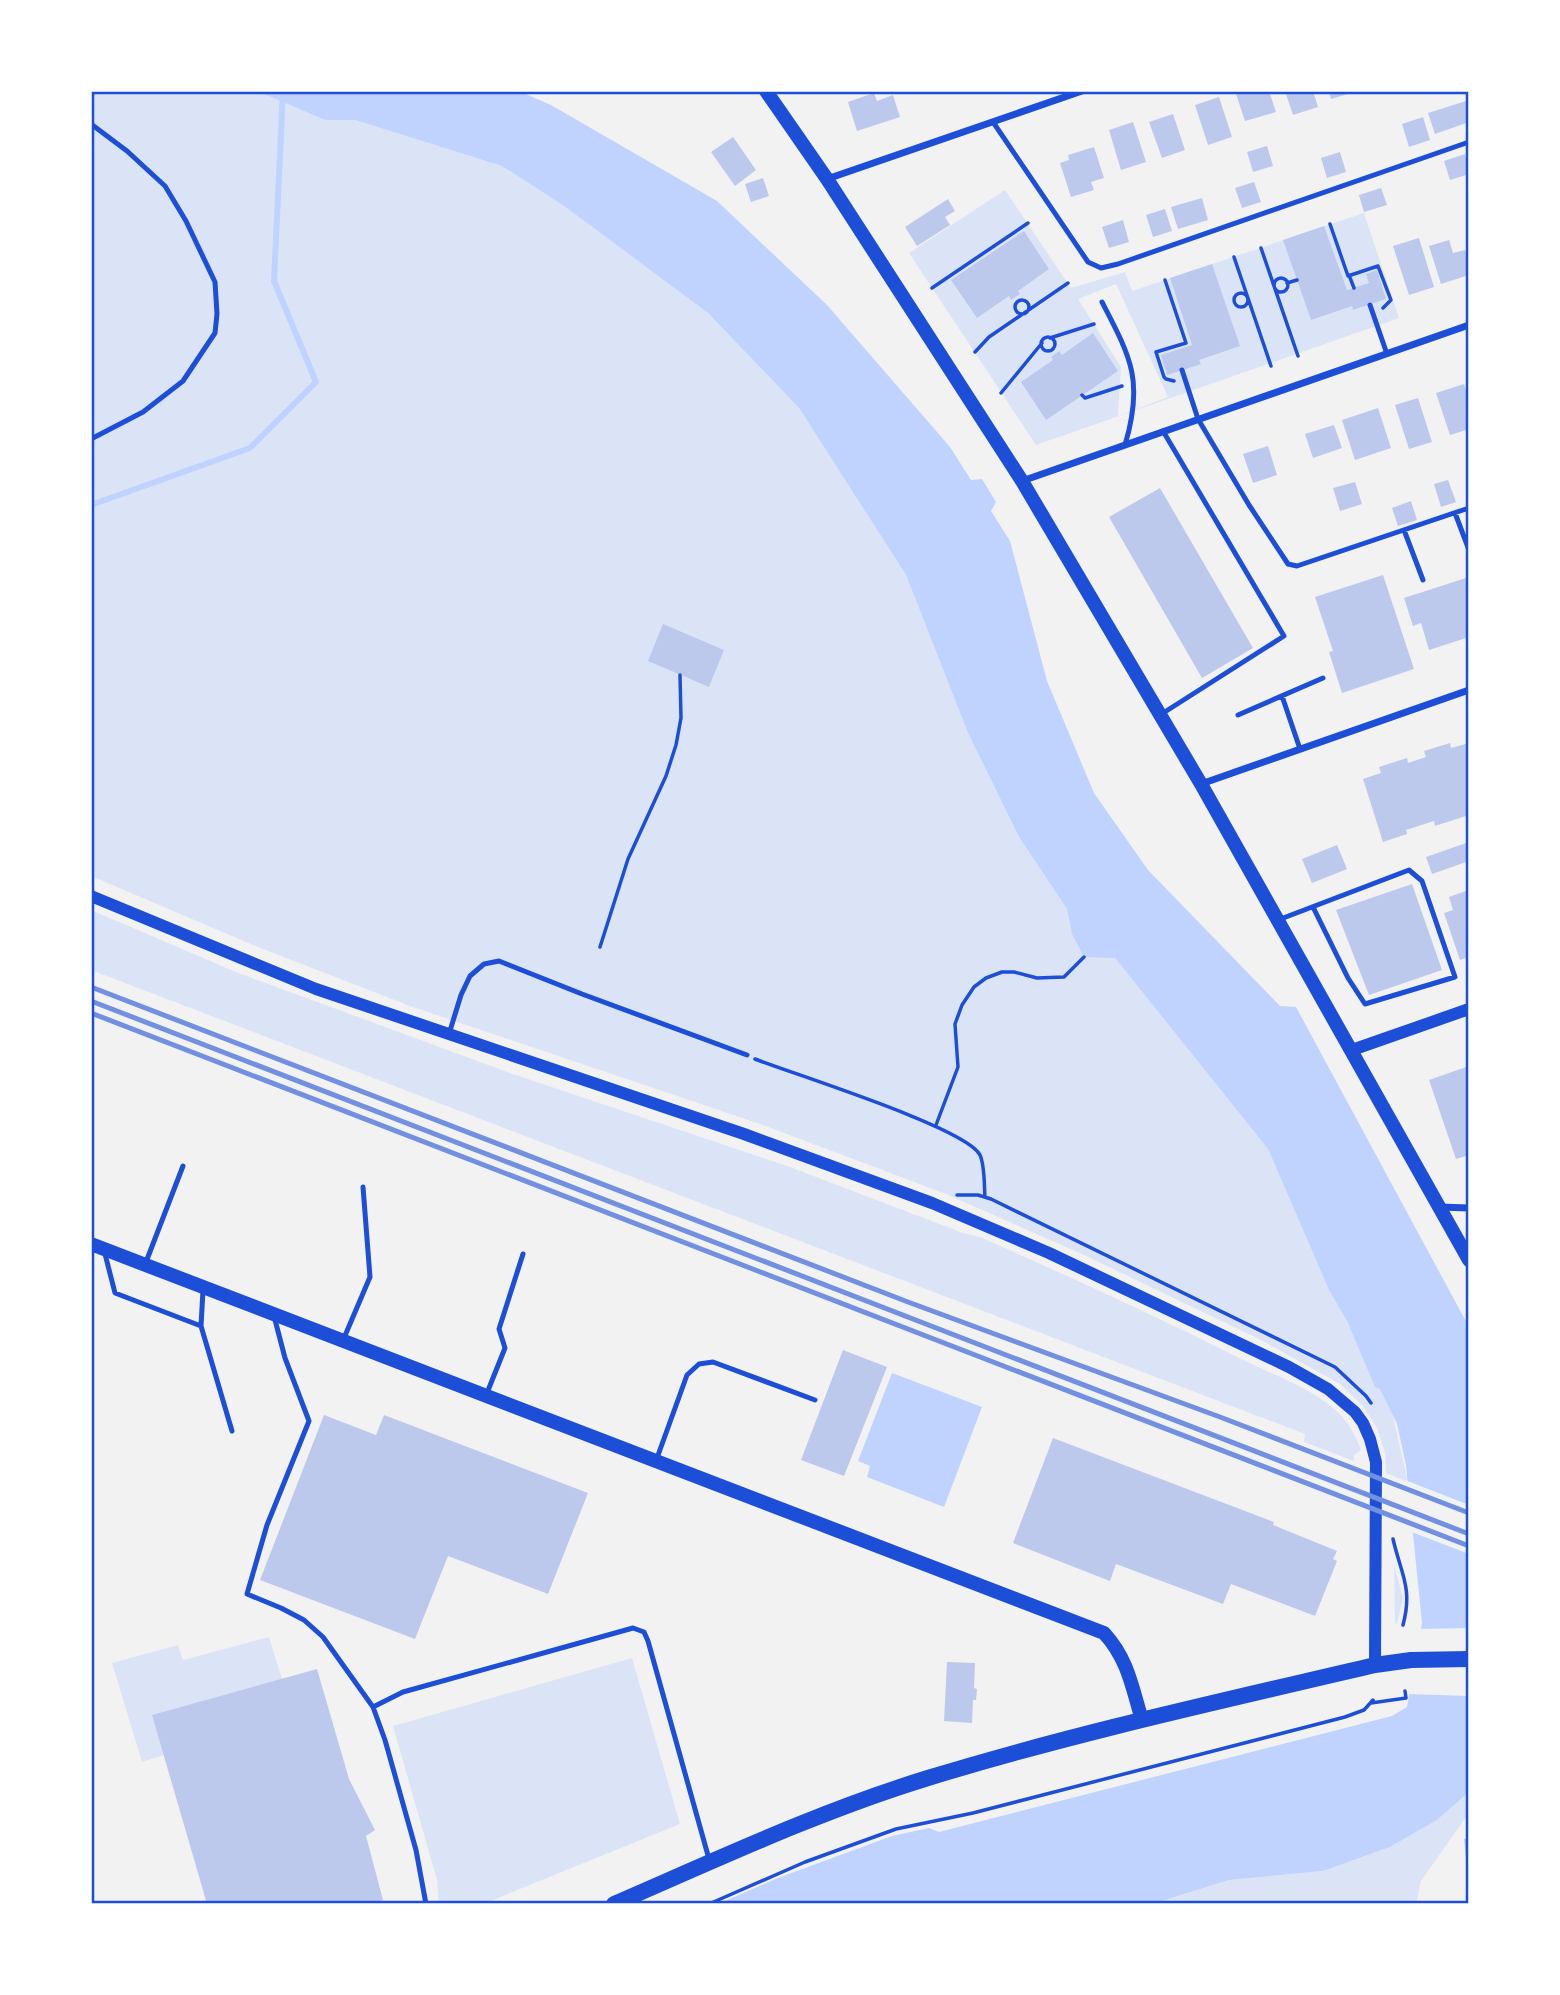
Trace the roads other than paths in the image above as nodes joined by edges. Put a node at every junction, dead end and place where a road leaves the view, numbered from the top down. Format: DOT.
graph roads {
  1 [pos="766,91"];
  2 [pos="1082,91"];
  3 [pos="993,122"];
  4 [pos="91,124"];
  5 [pos="1469,142"];
  6 [pos="827,179"];
  7 [pos="1102,302"];
  8 [pos="1370,305"];
  9 [pos="1469,325"];
  10 [pos="1387,354"];
  11 [pos="1182,370"];
  12 [pos="1198,419"];
  13 [pos="1163,431"];
  14 [pos="91,439"];
  15 [pos="1125,445"];
  16 [pos="1022,481"];
  17 [pos="1469,509"];
  18 [pos="1455,513"];
  19 [pos="1404,530"];
  20 [pos="1469,550"];
  21 [pos="1423,580"];
  22 [pos="1323,678"];
  23 [pos="1469,690"];
  24 [pos="1282,696"];
  25 [pos="1160,715"];
  26 [pos="1238,715"];
  27 [pos="1300,749"];
  28 [pos="1202,784"];
  29 [pos="91,896"];
  30 [pos="1313,907"];
  31 [pos="1278,920"];
  32 [pos="1469,1009"];
  33 [pos="449,1034"];
  34 [pos="1352,1050"];
  35 [pos="747,1055"];
  36 [pos="183,1166"];
  37 [pos="363,1187"];
  38 [pos="1439,1207"];
  39 [pos="1469,1208"];
  40 [pos="1465,1242"];
  41 [pos="98,1246"];
  42 [pos="523,1254"];
  43 [pos="1469,1260"];
  44 [pos="145,1265"];
  45 [pos="203,1287"];
  46 [pos="274,1315"];
  47 [pos="201,1326"];
  48 [pos="343,1341"];
  49 [pos="485,1396"];
  50 [pos="816,1400"];
  51 [pos="232,1431"];
  52 [pos="656,1461"];
  53 [pos="1469,1659"];
  54 [pos="1375,1664"];
  55 [pos="373,1707"];
  56 [pos="1142,1720"];
  57 [pos="710,1862"];
  58 [pos="426,1904"];
  59 [pos="614,1904"];
  1 -- 6 [label="main road"];
  2 -- 3 [label="street"];
  3 -- 5 [label="lane"];
  3 -- 6 [label="street"];
  4 -- 14 [label="lane"];
  6 -- 16 [label="main road"];
  7 -- 15 [label="lane"];
  8 -- 10 [label="lane"];
  9 -- 10 [label="street"];
  10 -- 12 [label="street"];
  11 -- 12 [label="lane"];
  12 -- 13 [label="street"];
  12 -- 19 [label="lane"];
  13 -- 15 [label="street"];
  13 -- 25 [label="lane"];
  15 -- 16 [label="street"];
  16 -- 25 [label="main road"];
  17 -- 18 [label="lane"];
  18 -- 19 [label="lane"];
  18 -- 20 [label="lane"];
  19 -- 21 [label="lane"];
  22 -- 24 [label="lane"];
  23 -- 27 [label="street"];
  24 -- 26 [label="lane"];
  24 -- 27 [label="lane"];
  25 -- 28 [label="main road"];
  27 -- 28 [label="street"];
  28 -- 31 [label="main road"];
  29 -- 33 [label="street"];
  30 -- 30 [label="lane"];
  30 -- 31 [label="lane"];
  31 -- 34 [label="main road"];
  32 -- 34 [label="street"];
  33 -- 35 [label="lane"];
  33 -- 54 [label="street"];
  34 -- 38 [label="main road"];
  36 -- 44 [label="lane"];
  37 -- 48 [label="lane"];
  38 -- 39 [label="street"];
  38 -- 40 [label="main road"];
  40 -- 43 [label="main road"];
  41 -- 44 [label="main road"];
  41 -- 47 [label="lane"];
  42 -- 49 [label="lane"];
  44 -- 45 [label="main road"];
  45 -- 46 [label="main road"];
  45 -- 47 [label="lane"];
  46 -- 48 [label="main road"];
  46 -- 55 [label="lane"];
  47 -- 51 [label="lane"];
  48 -- 49 [label="main road"];
  49 -- 52 [label="main road"];
  50 -- 52 [label="lane"];
  52 -- 56 [label="main road"];
  53 -- 54 [label="main road"];
  54 -- 56 [label="main road"];
  55 -- 57 [label="lane"];
  55 -- 58 [label="lane"];
  56 -- 57 [label="main road"];
  57 -- 59 [label="main road"];
}
